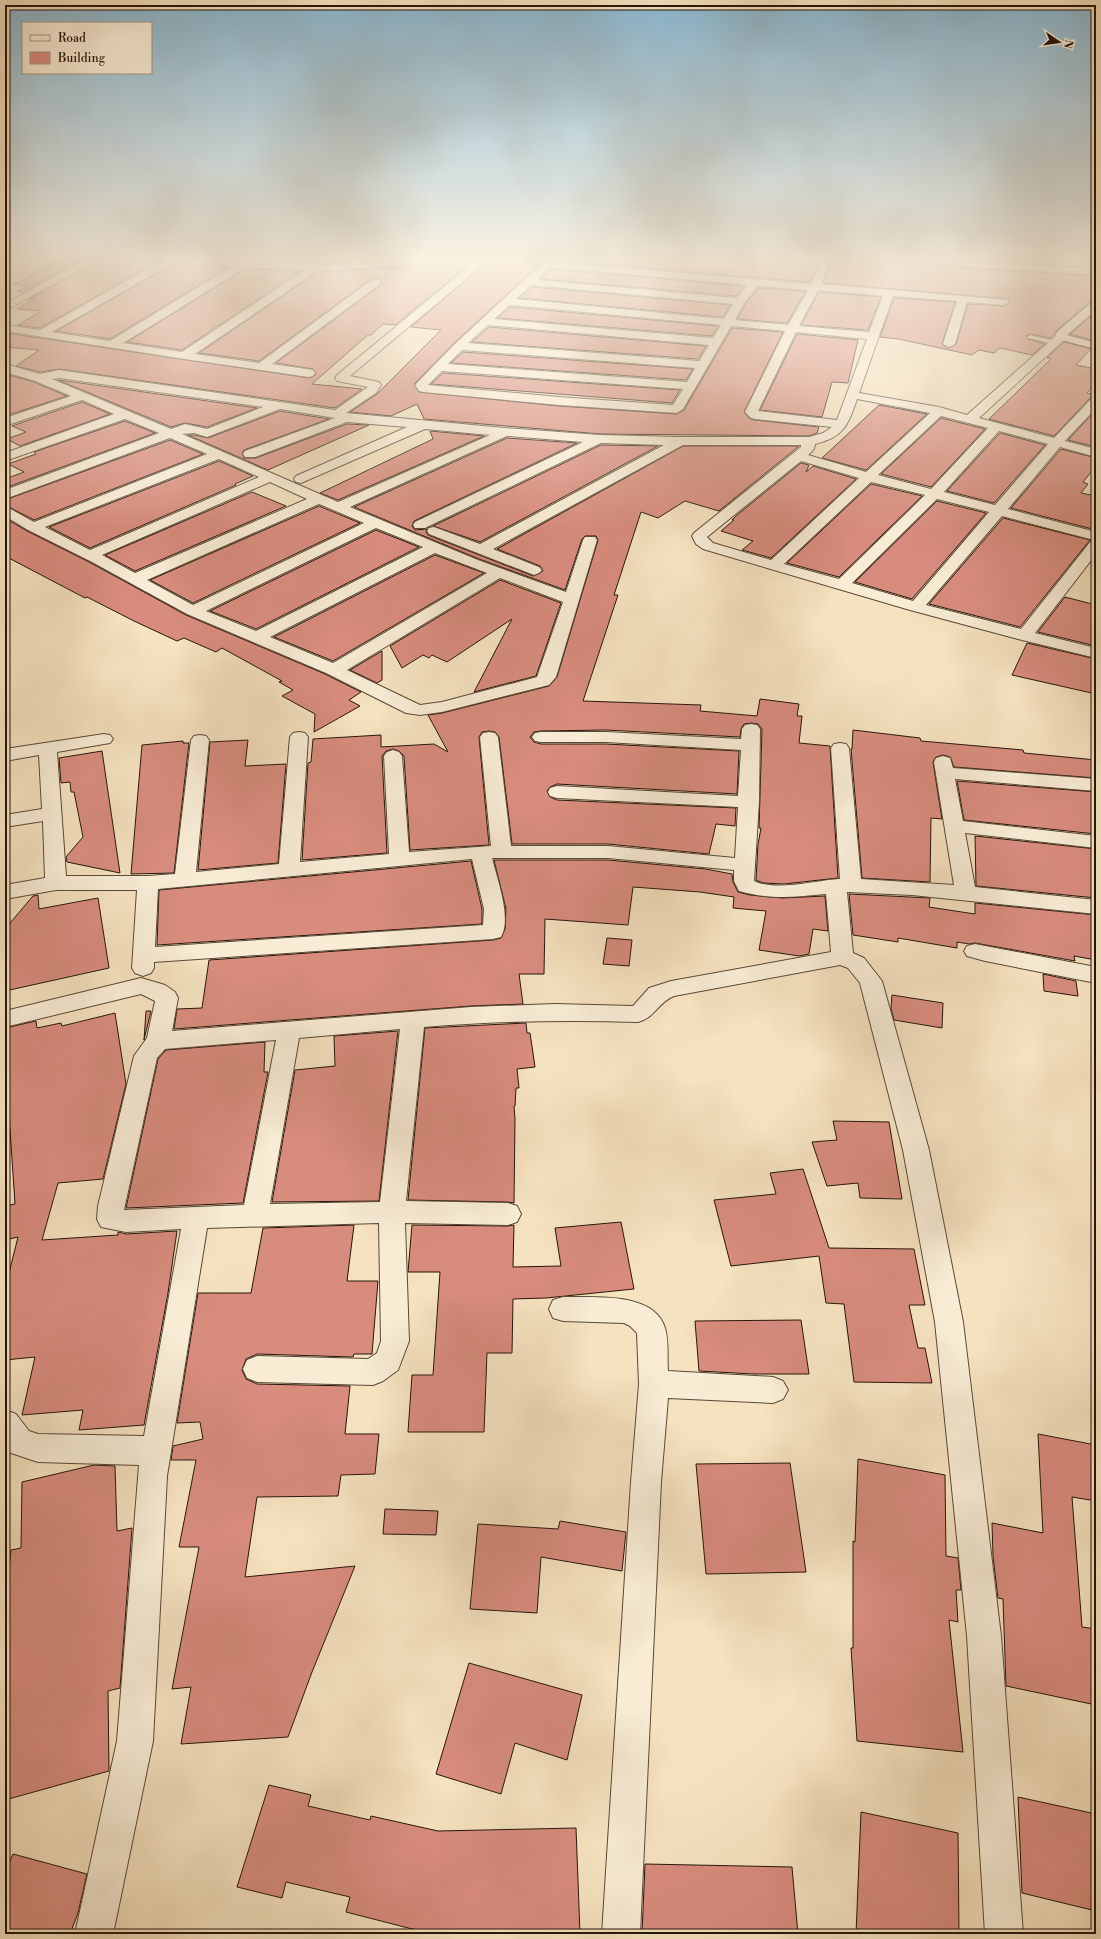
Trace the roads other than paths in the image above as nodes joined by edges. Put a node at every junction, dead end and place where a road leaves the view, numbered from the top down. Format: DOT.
graph roads {
  1 [pos="135,348"];
  2 [pos="195,348"];
  3 [pos="286,348"];
  4 [pos="377,348"];
  5 [pos="457,348"];
  6 [pos="491,348"];
  7 [pos="713,348"];
  8 [pos="782,348"];
  9 [pos="868,348"];
  10 [pos="1049,348"];
  11 [pos="184,356"];
  12 [pos="702,365"];
  13 [pos="262,366"];
  14 [pos="440,367"];
  15 [pos="5,368"];
  16 [pos="309,373"];
  17 [pos="39,378"];
  18 [pos="689,386"];
  19 [pos="853,395"];
  20 [pos="83,396"];
  21 [pos="1096,401"];
  22 [pos="278,406"];
  23 [pos="939,411"];
  24 [pos="126,414"];
  25 [pos="341,416"];
  26 [pos="970,420"];
  27 [pos="5,422"];
  28 [pos="842,424"];
  29 [pos="422,425"];
  30 [pos="998,426"];
  31 [pos="507,431"];
  32 [pos="170,433"];
  33 [pos="207,433"];
  34 [pos="598,439"];
  35 [pos="809,441"];
  36 [pos="679,442"];
  37 [pos="1057,442"];
  38 [pos="1096,453"];
  39 [pos="219,454"];
  40 [pos="250,454"];
  41 [pos="799,456"];
  42 [pos="5,458"];
  43 [pos="270,477"];
  44 [pos="870,477"];
  45 [pos="301,479"];
  46 [pos="934,493"];
  47 [pos="5,495"];
  48 [pos="319,499"];
  49 [pos="354,500"];
  50 [pos="338,507"];
  51 [pos="5,510"];
  52 [pos="1000,510"];
  53 [pos="391,514"];
  54 [pos="406,520"];
  55 [pos="377,522"];
  56 [pos="420,525"];
  57 [pos="33,527"];
  58 [pos="590,540"];
  59 [pos="1096,544"];
  60 [pos="435,547"];
  61 [pos="481,549"];
  62 [pos="90,555"];
  63 [pos="773,566"];
  64 [pos="498,573"];
  65 [pos="135,580"];
  66 [pos="841,586"];
  67 [pos="572,593"];
  68 [pos="916,607"];
  69 [pos="193,611"];
  70 [pos="1024,636"];
  71 [pos="255,638"];
  72 [pos="1096,653"];
  73 [pos="332,669"];
  74 [pos="299,736"];
  75 [pos="489,737"];
  76 [pos="541,738"];
  77 [pos="104,739"];
  78 [pos="200,740"];
  79 [pos="48,748"];
  80 [pos="840,748"];
  81 [pos="5,755"];
  82 [pos="393,756"];
  83 [pos="1096,785"];
  84 [pos="557,792"];
  85 [pos="749,802"];
  86 [pos="52,813"];
  87 [pos="5,821"];
  88 [pos="954,826"];
  89 [pos="1096,842"];
  90 [pos="480,852"];
  91 [pos="502,852"];
  92 [pos="399,860"];
  93 [pos="746,865"];
  94 [pos="289,869"];
  95 [pos="185,879"];
  96 [pos="56,883"];
  97 [pos="148,883"];
  98 [pos="844,886"];
  99 [pos="5,892"];
  100 [pos="965,892"];
  101 [pos="1096,907"];
  102 [pos="975,951"];
  103 [pos="145,955"];
  104 [pos="842,957"];
  105 [pos="1096,975"];
  106 [pos="141,986"];
  107 [pos="5,1019"];
  108 [pos="413,1020"];
  109 [pos="289,1030"];
  110 [pos="158,1041"];
  111 [pos="392,1212"];
  112 [pos="508,1214"];
  113 [pos="255,1215"];
  114 [pos="196,1217"];
  115 [pos="563,1310"];
  116 [pos="257,1369"];
  117 [pos="654,1384"];
  118 [pos="773,1390"];
  119 [pos="5,1424"];
  120 [pos="156,1452"];
  121 [pos="94,1934"];
  122 [pos="621,1934"];
  123 [pos="1004,1934"];
  1 -- 11 [label="street"];
  2 -- 11 [label="street"];
  3 -- 13 [label="street"];
  4 -- 25 [label="street"];
  5 -- 14 [label="street"];
  6 -- 12 [label="street"];
  7 -- 12 [label="street"];
  8 -- 28 [label="street"];
  9 -- 19 [label="street"];
  10 -- 26 [label="street"];
  11 -- 13 [label="street"];
  12 -- 18 [label="street"];
  13 -- 16 [label="street"];
  14 -- 18 [label="street"];
  14 -- 18 [label="street"];
  15 -- 17 [label="street"];
  17 -- 20 [label="street"];
  17 -- 22 [label="street"];
  19 -- 23 [label="street"];
  19 -- 28 [label="street"];
  20 -- 24 [label="street"];
  20 -- 27 [label="street"];
  21 -- 37 [label="street"];
  22 -- 25 [label="street"];
  22 -- 33 [label="street"];
  23 -- 26 [label="street"];
  23 -- 44 [label="street"];
  24 -- 32 [label="street"];
  24 -- 42 [label="street"];
  25 -- 29 [label="street"];
  25 -- 40 [label="street"];
  26 -- 30 [label="street"];
  28 -- 35 [label="street"];
  29 -- 31 [label="street"];
  29 -- 45 [label="street"];
  30 -- 37 [label="street"];
  30 -- 46 [label="street"];
  31 -- 34 [label="street"];
  31 -- 49 [label="street"];
  32 -- 33 [label="street"];
  32 -- 39 [label="street"];
  32 -- 47 [label="street"];
  33 -- 40 [label="street"];
  34 -- 36 [label="street"];
  34 -- 56 [label="street"];
  35 -- 36 [label="street"];
  35 -- 41 [label="street"];
  36 -- 61 [label="street"];
  37 -- 38 [label="street"];
  37 -- 52 [label="street"];
  39 -- 43 [label="street"];
  39 -- 57 [label="street"];
  40 -- 45 [label="street"];
  41 -- 44 [label="street"];
  41 -- 63 [label="street"];
  43 -- 48 [label="street"];
  43 -- 62 [label="street"];
  44 -- 46 [label="street"];
  44 -- 63 [label="street"];
  45 -- 49 [label="street"];
  46 -- 52 [label="street"];
  46 -- 66 [label="street"];
  48 -- 50 [label="street"];
  48 -- 65 [label="street"];
  49 -- 50 [label="street"];
  49 -- 53 [label="street"];
  50 -- 55 [label="street"];
  51 -- 57 [label="street"];
  52 -- 59 [label="street"];
  52 -- 68 [label="street"];
  54 -- 56 [label="street"];
  55 -- 60 [label="street"];
  55 -- 69 [label="street"];
  56 -- 61 [label="street"];
  57 -- 62 [label="street"];
  58 -- 67 [label="street"];
  59 -- 70 [label="street"];
  60 -- 64 [label="street"];
  60 -- 71 [label="street"];
  61 -- 67 [label="street"];
  62 -- 65 [label="street"];
  63 -- 66 [label="street"];
  64 -- 67 [label="street"];
  64 -- 73 [label="street"];
  65 -- 69 [label="street"];
  66 -- 68 [label="street"];
  67 -- 73 [label="street"];
  68 -- 70 [label="street"];
  69 -- 71 [label="street"];
  70 -- 72 [label="street"];
  71 -- 73 [label="street"];
  74 -- 94 [label="street"];
  75 -- 91 [label="street"];
  76 -- 85 [label="street"];
  77 -- 79 [label="street"];
  78 -- 95 [label="street"];
  79 -- 81 [label="street"];
  79 -- 86 [label="street"];
  80 -- 98 [label="street"];
  82 -- 92 [label="street"];
  83 -- 88 [label="street"];
  84 -- 85 [label="street"];
  85 -- 93 [label="street"];
  86 -- 87 [label="street"];
  86 -- 96 [label="street"];
  88 -- 89 [label="street"];
  88 -- 100 [label="street"];
  90 -- 91 [label="street"];
  90 -- 92 [label="street"];
  90 -- 103 [label="street"];
  91 -- 93 [label="street"];
  92 -- 94 [label="street"];
  93 -- 98 [label="street"];
  94 -- 95 [label="street"];
  95 -- 97 [label="street"];
  96 -- 97 [label="street"];
  96 -- 99 [label="street"];
  97 -- 103 [label="street"];
  98 -- 100 [label="street"];
  98 -- 104 [label="street"];
  100 -- 101 [label="street"];
  102 -- 105 [label="street"];
  103 -- 106 [label="street"];
  104 -- 108 [label="street"];
  104 -- 123 [label="street"];
  106 -- 107 [label="street"];
  106 -- 110 [label="street"];
  108 -- 109 [label="street"];
  108 -- 111 [label="street"];
  109 -- 110 [label="street"];
  109 -- 113 [label="street"];
  110 -- 114 [label="street"];
  111 -- 112 [label="street"];
  111 -- 113 [label="street"];
  111 -- 116 [label="street"];
  113 -- 114 [label="street"];
  114 -- 120 [label="street"];
  115 -- 117 [label="street"];
  117 -- 118 [label="street"];
  117 -- 122 [label="street"];
  119 -- 120 [label="street"];
  120 -- 121 [label="street"];
}
